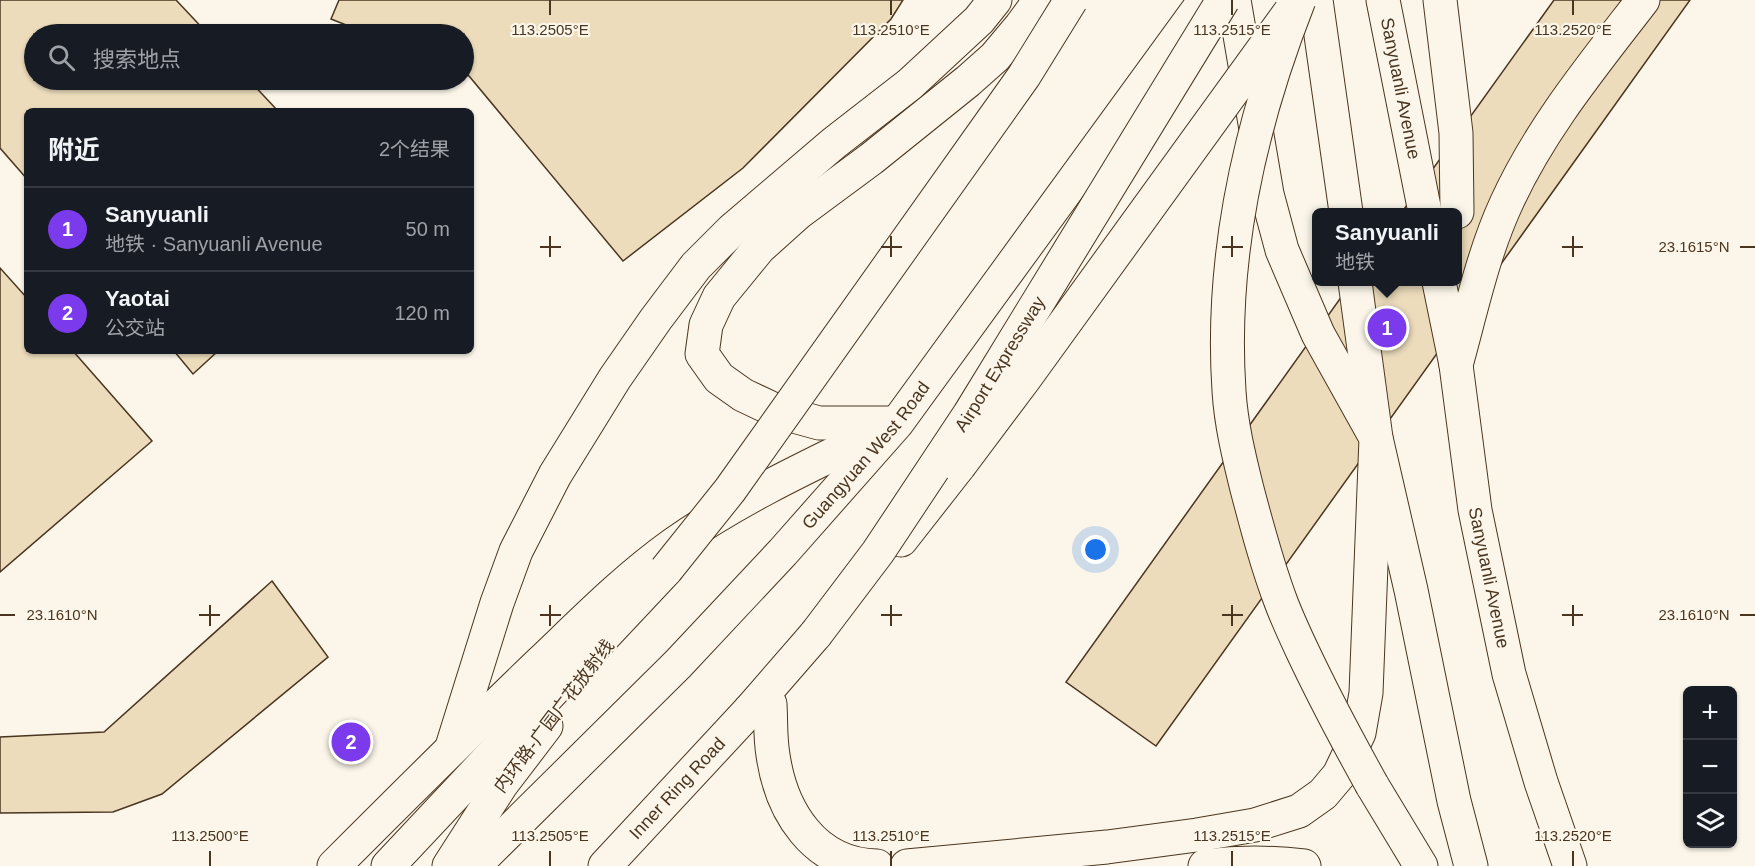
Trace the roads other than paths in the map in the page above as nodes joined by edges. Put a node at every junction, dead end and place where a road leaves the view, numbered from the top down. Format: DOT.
graph roads {
  1 [pos="995,0"];
  2 [pos="1040,0"];
  3 [pos="1071,0"];
  4 [pos="1205,0"];
  5 [pos="1223,0"];
  6 [pos="1234,0"];
  7 [pos="1299,0"];
  8 [pos="1317,0"];
  9 [pos="1383,0"];
  10 [pos="1440,0"];
  11 [pos="1642,0"];
  12 [pos="1345,208"];
  13 [pos="1424,208"];
  14 [pos="1457,208"];
  15 [pos="1356,286"];
  16 [pos="1440,286"];
  17 [pos="1457,286"];
  18 [pos="1456,364"];
  19 [pos="897,423"];
  20 [pos="1376,438"];
  21 [pos="666,570"];
  22 [pos="760,707"];
  23 [pos="452,747"];
  24 [pos="1372,785"];
  25 [pos="334,866"];
  26 [pos="388,866"];
  27 [pos="448,866"];
  28 [pos="474,866"];
  29 [pos="605,866"];
  30 [pos="620,866"];
  31 [pos="877,866"];
  32 [pos="907,866"];
  33 [pos="1205,866"];
  34 [pos="1304,866"];
  35 [pos="1416,866"];
  36 [pos="1420,866"];
  37 [pos="1471,866"];
  38 [pos="1570,866"];
  1 -- 23 [label="main road"];
  2 -- 19 [label="main road"];
  3 -- 21 [label="main road, bridge"];
  4 -- 19 [label="main road, Guangyuan West Road"];
  5 -- 22 [label="main road, Airport Expressway, bridge"];
  6 -- 20 [label="main road"];
  7 -- 22 [label="main road, bridge"];
  7 -- 24 [label="main road, bridge"];
  8 -- 12 [label="main road"];
  9 -- 13 [label="main road, Sanyuanli Avenue"];
  10 -- 14 [label="main road"];
  11 -- 18 [label="main road"];
  15 -- 20 [label="main road"];
  16 -- 18 [label="main road, Sanyuanli Avenue"];
  17 -- 18 [label="main road"];
  18 -- 38 [label="main road, Sanyuanli Avenue"];
  19 -- 23 [label="main road"];
  19 -- 28 [label="main road, Guangyuan West Road"];
  20 -- 32 [label="main road"];
  20 -- 37 [label="main road"];
  21 -- 26 [label="main road"];
  21 -- 27 [label="main road, 内环路-广园广花放射线"];
  22 -- 29 [label="main road, Inner Ring Road"];
  22 -- 30 [label="main road"];
  22 -- 31 [label="main road"];
  23 -- 25 [label="main road"];
  24 -- 35 [label="main road"];
  24 -- 36 [label="main road"];
  33 -- 34 [label="main road"];
}
